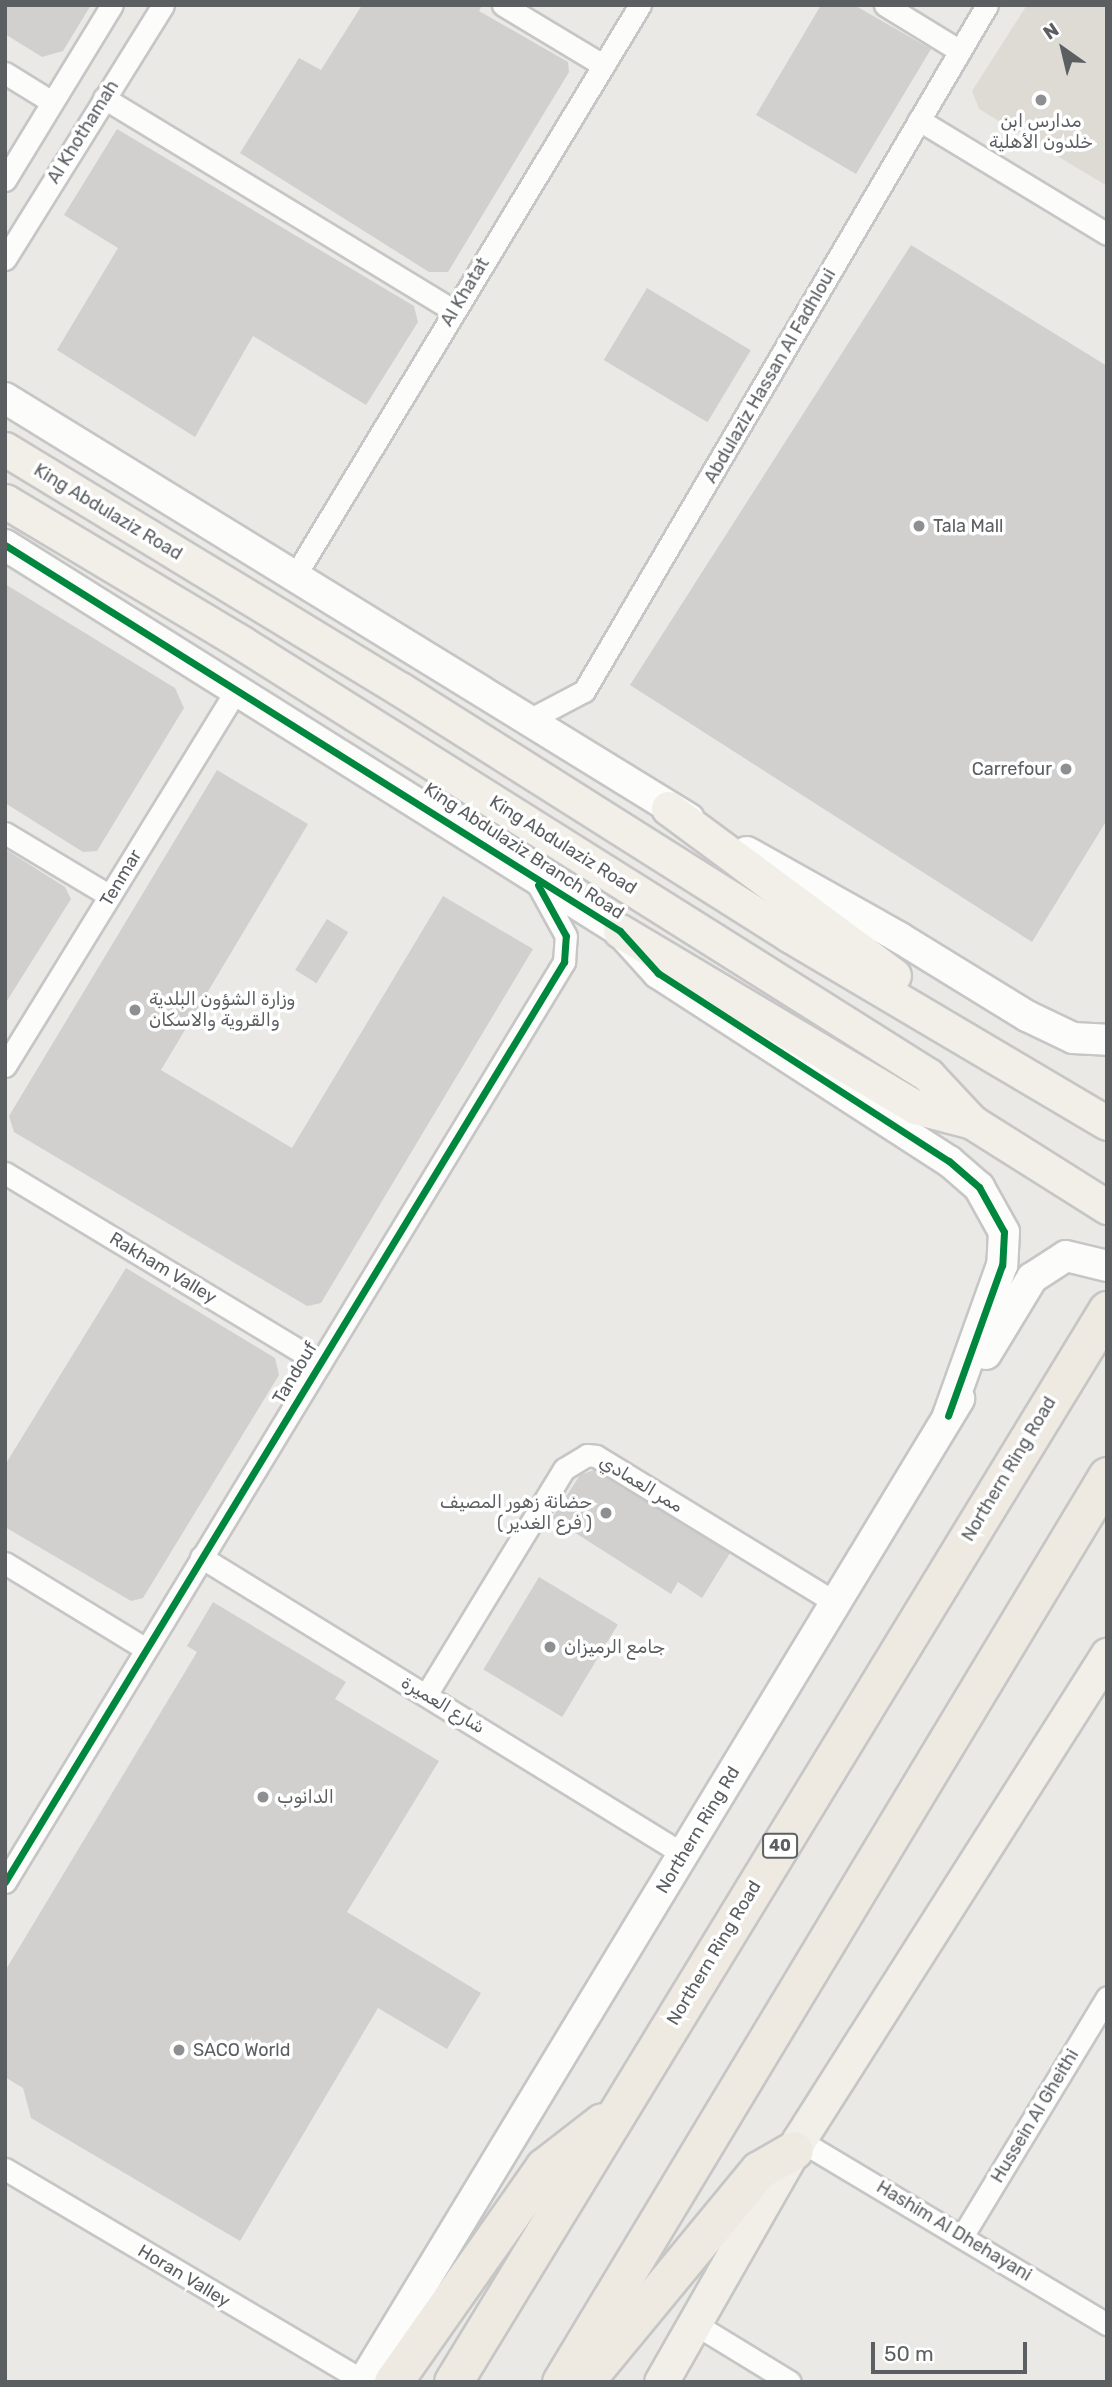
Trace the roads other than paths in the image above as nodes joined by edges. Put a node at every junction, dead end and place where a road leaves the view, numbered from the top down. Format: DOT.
graph roads {
  1 [pos="112,5"];
  2 [pos="163,5"];
  3 [pos="503,5"];
  4 [pos="640,5"];
  5 [pos="885,5"];
  6 [pos="987,5"];
  7 [pos="960,51"];
  8 [pos="603,65"];
  9 [pos="5,73"];
  10 [pos="104,99"];
  11 [pos="52,102"];
  12 [pos="919,120"];
  13 [pos="5,180"];
  14 [pos="1107,234"];
  15 [pos="5,260"];
  16 [pos="454,311"];
  17 [pos="5,398"];
  18 [pos="5,449"];
  19 [pos="5,501"];
  20 [pos="5,545"];
  21 [pos="293,579"];
  22 [pos="237,689"];
  23 [pos="527,721"];
  24 [pos="668,808"];
  25 [pos="5,833"];
  26 [pos="533,877"];
  27 [pos="110,896"];
  28 [pos="620,931"];
  29 [pos="1107,1041"];
  30 [pos="5,1066"];
  31 [pos="1018,1069"];
  32 [pos="972,1122"];
  33 [pos="1107,1123"];
  34 [pos="5,1173"];
  35 [pos="1107,1207"];
  36 [pos="1103,1264"];
  37 [pos="1107,1310"];
  38 [pos="320,1363"];
  39 [pos="948,1416"];
  40 [pos="1107,1476"];
  41 [pos="201,1557"];
  42 [pos="5,1563"];
  43 [pos="836,1603"];
  44 [pos="146,1649"];
  45 [pos="1107,1655"];
  46 [pos="426,1695"];
  47 [pos="683,1854"];
  48 [pos="5,1882"];
  49 [pos="1107,1997"];
  50 [pos="619,2109"];
  51 [pos="797,2145"];
  52 [pos="5,2169"];
  53 [pos="963,2235"];
  54 [pos="695,2324"];
  55 [pos="1107,2324"];
  56 [pos="363,2381"];
  57 [pos="393,2382"];
  58 [pos="453,2382"];
  59 [pos="561,2382"];
  60 [pos="584,2382"];
  61 [pos="661,2382"];
  62 [pos="790,2382"];
  1 -- 11 [label="street"];
  2 -- 10 [label="street, Al Khothamah"];
  3 -- 8 [label="street"];
  4 -- 8 [label="street, Al Khatat"];
  5 -- 7 [label="street"];
  6 -- 7 [label="street, Abdulaziz Hassan Al Fadhloui"];
  7 -- 12 [label="street, Abdulaziz Hassan Al Fadhloui"];
  8 -- 16 [label="street, Al Khatat"];
  9 -- 11 [label="street"];
  10 -- 15 [label="street, Al Khothamah"];
  10 -- 16 [label="street"];
  11 -- 13 [label="street"];
  12 -- 14 [label="street"];
  12 -- 23 [label="street, Abdulaziz Hassan Al Fadhloui"];
  16 -- 21 [label="street, Al Khatat"];
  17 -- 21 [label="street"];
  18 -- 31 [label="main road, King Abdulaziz Road"];
  19 -- 32 [label="main road, King Abdulaziz Road"];
  20 -- 22 [label="street, King Abdulaziz Branch Road"];
  21 -- 23 [label="street"];
  22 -- 26 [label="street, King Abdulaziz Branch Road"];
  22 -- 27 [label="street, Tenmar"];
  23 -- 24 [label="street"];
  24 -- 29 [label="street"];
  24 -- 31 [label="main road"];
  25 -- 27 [label="street"];
  26 -- 28 [label="street, King Abdulaziz Branch Road"];
  26 -- 38 [label="street, Tandouf"];
  27 -- 30 [label="street, Tenmar"];
  28 -- 32 [label="main road"];
  28 -- 39 [label="street, King Abdulaziz Branch Road"];
  31 -- 33 [label="main road, King Abdulaziz Road"];
  32 -- 35 [label="main road, King Abdulaziz Road"];
  34 -- 38 [label="street, Rakham Valley"];
  36 -- 39 [label="street, Northern Ring Rd"];
  37 -- 50 [label="highway, Northern Ring Road / 40"];
  38 -- 41 [label="street, Tandouf"];
  39 -- 43 [label="street, Northern Ring Rd"];
  40 -- 59 [label="highway"];
  41 -- 44 [label="street, Tandouf"];
  41 -- 46 [label="street, شارع العميرة"];
  42 -- 44 [label="street"];
  43 -- 46 [label="street, ممر العمادي"];
  43 -- 47 [label="street, Northern Ring Rd"];
  44 -- 48 [label="street, Tandouf"];
  45 -- 51 [label="main road"];
  46 -- 47 [label="street, شارع العميرة"];
  47 -- 56 [label="street, Northern Ring Rd"];
  49 -- 53 [label="street, Hussein Al Gheithi"];
  50 -- 57 [label="highway"];
  50 -- 58 [label="highway, Northern Ring Road / 40"];
  51 -- 53 [label="street, Hashim Al Dhehayani"];
  51 -- 54 [label="main road"];
  51 -- 60 [label="highway"];
  52 -- 56 [label="street, Horan Valley"];
  53 -- 55 [label="street, Hashim Al Dhehayani"];
  54 -- 61 [label="main road"];
  54 -- 62 [label="street"];
}
